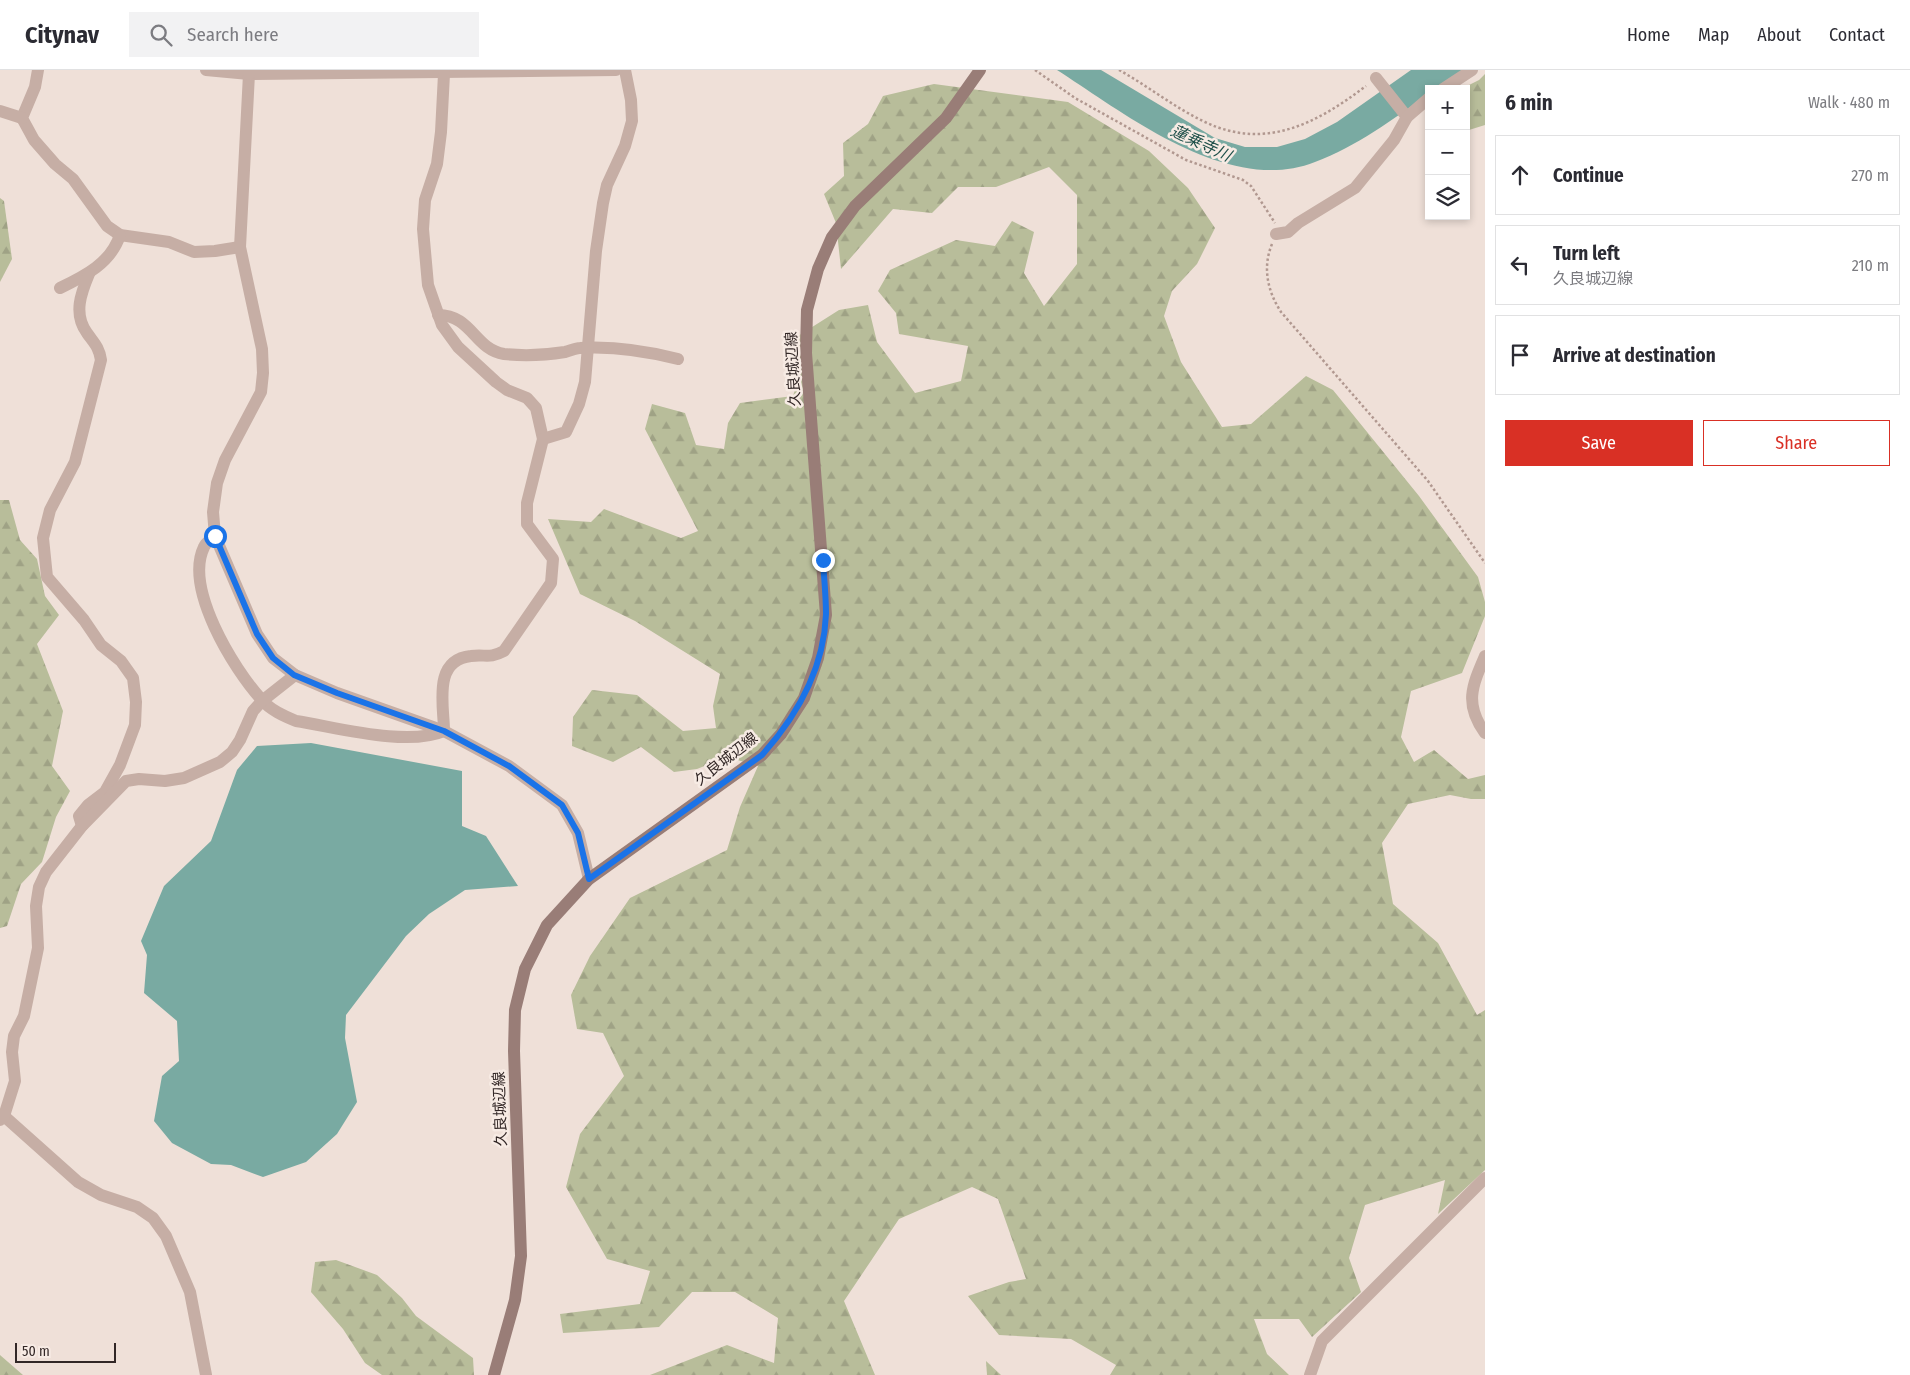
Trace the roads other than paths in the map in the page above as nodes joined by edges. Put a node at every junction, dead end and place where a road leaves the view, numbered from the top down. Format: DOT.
graph roads {
  1 [pos="38,70"];
  2 [pos="206,70"];
  3 [pos="616,70"];
  4 [pos="625,70"];
  5 [pos="980,70"];
  6 [pos="1472,70"];
  7 [pos="249,72"];
  8 [pos="444,74"];
  9 [pos="1379,80"];
  10 [pos="1449,85"];
  11 [pos="1425,101"];
  12 [pos="0,112"];
  13 [pos="1405,115"];
  14 [pos="22,118"];
  15 [pos="1276,234"];
  16 [pos="120,235"];
  17 [pos="240,246"];
  18 [pos="89,274"];
  19 [pos="60,288"];
  20 [pos="438,315"];
  21 [pos="588,348"];
  22 [pos="678,360"];
  23 [pos="543,439"];
  24 [pos="215,536"];
  25 [pos="1485,656"];
  26 [pos="294,675"];
  27 [pos="262,701"];
  28 [pos="444,731"];
  29 [pos="1485,734"];
  30 [pos="82,826"];
  31 [pos="589,879"];
  32 [pos="2,1118"];
  33 [pos="1485,1178"];
  34 [pos="206,1375"];
  35 [pos="494,1375"];
  36 [pos="1310,1375"];
  1 -- 14 [label="street"];
  2 -- 7 [label="street"];
  3 -- 8 [label="street"];
  4 -- 21 [label="street"];
  5 -- 31 [label="main road, 久良城辺線"];
  6 -- 10 [label="street"];
  7 -- 8 [label="street"];
  7 -- 17 [label="street"];
  8 -- 20 [label="street"];
  9 -- 13 [label="street"];
  11 -- 13 [label="street"];
  12 -- 14 [label="street"];
  13 -- 15 [label="street"];
  14 -- 16 [label="street"];
  16 -- 17 [label="street"];
  16 -- 18 [label="street"];
  17 -- 24 [label="street"];
  18 -- 19 [label="street"];
  18 -- 30 [label="street"];
  20 -- 21 [label="street"];
  20 -- 23 [label="street"];
  21 -- 22 [label="street"];
  21 -- 23 [label="street"];
  23 -- 28 [label="street"];
  24 -- 26 [label="street"];
  24 -- 27 [label="street"];
  25 -- 29 [label="street"];
  26 -- 27 [label="street"];
  26 -- 28 [label="street"];
  27 -- 28 [label="street"];
  27 -- 30 [label="street"];
  28 -- 31 [label="street"];
  30 -- 32 [label="street"];
  31 -- 35 [label="main road, 久良城辺線"];
  32 -- 34 [label="street"];
  33 -- 36 [label="street"];
}
